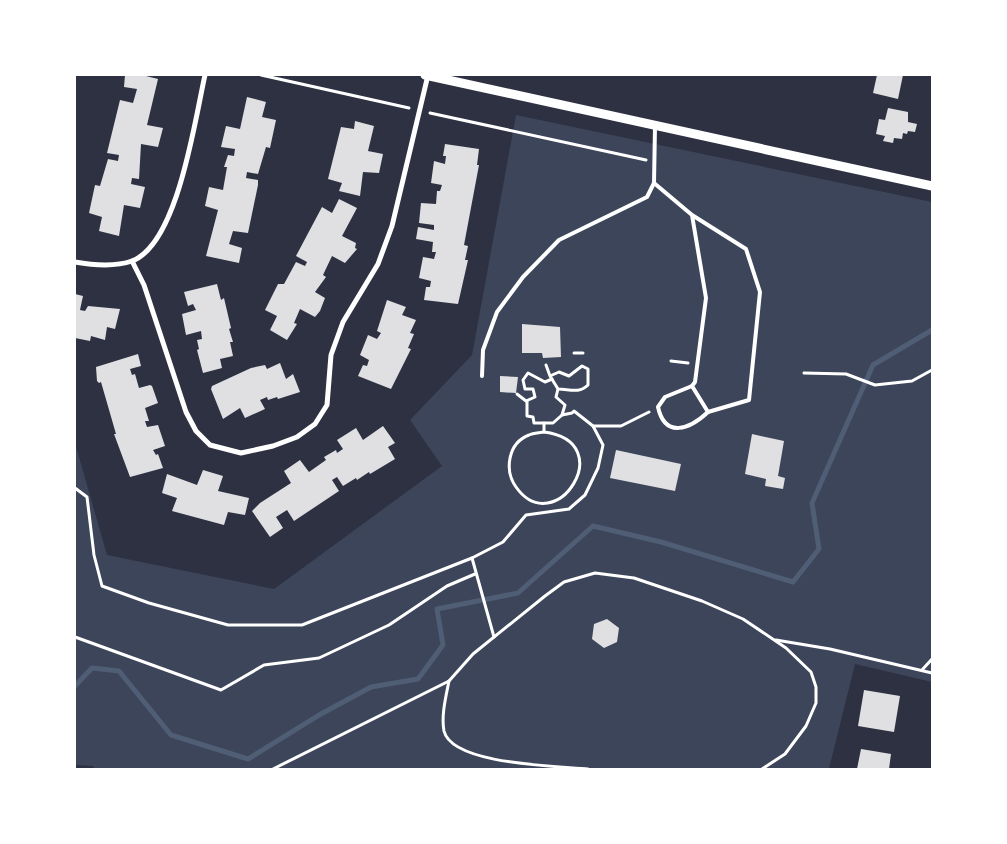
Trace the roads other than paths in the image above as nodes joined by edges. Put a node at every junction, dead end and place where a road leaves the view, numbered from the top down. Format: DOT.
graph roads {
  1 [pos="205,75"];
  2 [pos="427,75"];
  3 [pos="655,126"];
  4 [pos="654,184"];
  5 [pos="932,186"];
  6 [pos="692,215"];
  7 [pos="132,261"];
  8 [pos="75,262"];
  9 [pos="482,376"];
  10 [pos="692,386"];
  11 [pos="708,412"];
  1 -- 7 [label="street"];
  2 -- 3 [label="street"];
  2 -- 7 [label="street"];
  3 -- 4 [label="lane"];
  3 -- 5 [label="street"];
  4 -- 6 [label="lane"];
  4 -- 9 [label="lane"];
  6 -- 10 [label="lane"];
  6 -- 11 [label="lane"];
  7 -- 8 [label="street"];
  10 -- 11 [label="lane"];
  10 -- 11 [label="lane"];
}
